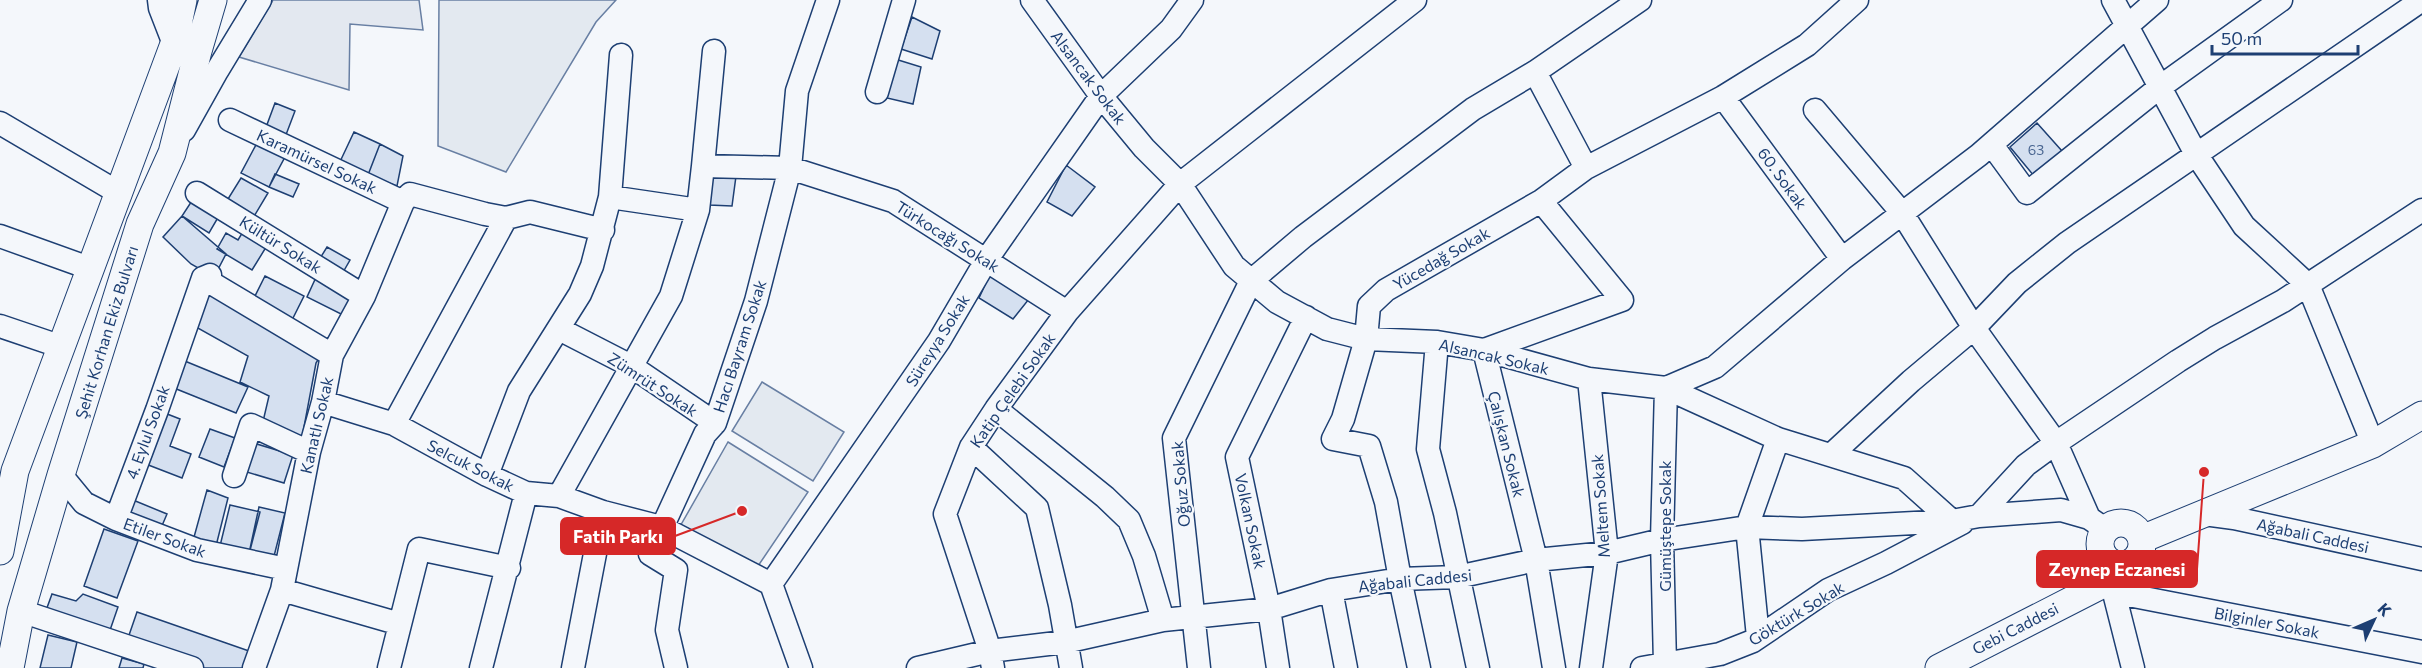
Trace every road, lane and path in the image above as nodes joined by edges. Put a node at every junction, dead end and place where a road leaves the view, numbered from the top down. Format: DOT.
graph roads {
  1 [pos="159,0"];
  2 [pos="183,0"];
  3 [pos="213,0"];
  4 [pos="260,0"];
  5 [pos="828,0"];
  6 [pos="904,0"];
  7 [pos="1032,0"];
  8 [pos="1192,0"];
  9 [pos="1414,0"];
  10 [pos="1640,0"];
  11 [pos="1857,0"];
  12 [pos="2113,0"];
  13 [pos="2157,0"];
  14 [pos="2281,0"];
  15 [pos="2414,2"];
  16 [pos="2127,24"];
  17 [pos="174,44"];
  18 [pos="714,51"];
  19 [pos="621,55"];
  20 [pos="1535,72"];
  21 [pos="2160,87"];
  22 [pos="877,92"];
  23 [pos="1101,96"];
  24 [pos="1723,97"];
  25 [pos="1815,110"];
  26 [pos="230,120"];
  27 [pos="0,123"];
  28 [pos="1992,144"];
  29 [pos="172,153"];
  30 [pos="2196,154"];
  31 [pos="703,166"];
  32 [pos="790,168"];
  33 [pos="1586,168"];
  34 [pos="1180,184"];
  35 [pos="119,193"];
  36 [pos="197,193"];
  37 [pos="610,197"];
  38 [pos="407,198"];
  39 [pos="1541,201"];
  40 [pos="698,210"];
  41 [pos="2422,210"];
  42 [pos="1902,213"];
  43 [pos="506,218"];
  44 [pos="603,230"];
  45 [pos="0,236"];
  46 [pos="987,259"];
  47 [pos="1842,259"];
  48 [pos="89,268"];
  49 [pos="1251,281"];
  50 [pos="2308,285"];
  51 [pos="364,296"];
  52 [pos="1067,312"];
  53 [pos="1306,317"];
  54 [pos="0,326"];
  55 [pos="1974,328"];
  56 [pos="559,329"];
  57 [pos="1366,339"];
  58 [pos="1437,342"];
  59 [pos="62,347"];
  60 [pos="1484,350"];
  61 [pos="332,355"];
  62 [pos="631,366"];
  63 [pos="1590,379"];
  64 [pos="1666,388"];
  65 [pos="323,402"];
  66 [pos="996,409"];
  67 [pos="715,423"];
  68 [pos="394,424"];
  69 [pos="2416,424"];
  70 [pos="1778,439"];
  71 [pos="2056,443"];
  72 [pos="2373,444"];
  73 [pos="971,447"];
  74 [pos="309,452"];
  75 [pos="1831,455"];
  76 [pos="7,468"];
  77 [pos="61,475"];
  78 [pos="487,475"];
  79 [pos="234,476"];
  80 [pos="526,493"];
  81 [pos="559,496"];
  82 [pos="603,512"];
  83 [pos="2204,514"];
  84 [pos="1977,516"];
  85 [pos="116,519"];
  86 [pos="1952,521"];
  87 [pos="2097,523"];
  88 [pos="661,527"];
  89 [pos="1747,527"];
  90 [pos="2142,539"];
  91 [pos="1662,540"];
  92 [pos="0,552"];
  93 [pos="1607,553"];
  94 [pos="2422,559"];
  95 [pos="1536,560"];
  96 [pos="508,568"];
  97 [pos="1457,578"];
  98 [pos="1400,579"];
  99 [pos="2113,579"];
  100 [pos="284,580"];
  101 [pos="771,584"];
  102 [pos="1331,590"];
  103 [pos="1269,609"];
  104 [pos="21,611"];
  105 [pos="1194,618"];
  106 [pos="1162,620"];
  107 [pos="400,624"];
  108 [pos="1758,637"];
  109 [pos="1065,642"];
  110 [pos="2422,652"];
  111 [pos="992,659"];
  112 [pos="1722,663"];
  113 [pos="1665,664"];
  114 [pos="10,668"];
  115 [pos="192,668"];
  116 [pos="254,668"];
  117 [pos="389,668"];
  118 [pos="481,668"];
  119 [pos="573,668"];
  120 [pos="676,668"];
  121 [pos="801,668"];
  122 [pos="918,668"];
  123 [pos="1071,668"];
  124 [pos="1199,668"];
  125 [pos="1278,668"];
  126 [pos="1346,668"];
  127 [pos="1419,668"];
  128 [pos="1478,668"];
  129 [pos="1554,668"];
  130 [pos="1591,668"];
  131 [pos="1642,668"];
  132 [pos="1939,668"];
  133 [pos="2133,668"];
  1 -- 17 [label="street"];
  2 -- 17 [label="main road, Şehit Korhan Ekiz Bulvarı"];
  3 -- 29 [label="main road, Şehit Korhan Ekiz Bulvarı"];
  4 -- 29 [label="street"];
  5 -- 32 [label="street, Hacı Bayram Sokak"];
  6 -- 22 [label="street"];
  7 -- 23 [label="street, Alsancak Sokak"];
  8 -- 23 [label="street, Süreyya Sokak"];
  9 -- 34 [label="street, Katip Çelebi Sokak"];
  10 -- 20 [label="street"];
  11 -- 24 [label="street, Yücedağ Sokak"];
  12 -- 16 [label="street"];
  13 -- 16 [label="street"];
  14 -- 21 [label="street"];
  15 -- 30 [label="street"];
  16 -- 21 [label="street"];
  16 -- 28 [label="street"];
  17 -- 35 [label="main road, Şehit Korhan Ekiz Bulvarı"];
  18 -- 31 [label="street"];
  19 -- 37 [label="street"];
  20 -- 33 [label="street"];
  20 -- 49 [label="street"];
  21 -- 28 [label="street"];
  21 -- 30 [label="street"];
  23 -- 34 [label="street, Alsancak Sokak"];
  23 -- 46 [label="street, Süreyya Sokak"];
  24 -- 33 [label="street, Yücedağ Sokak"];
  24 -- 47 [label="street, 60. Sokak"];
  25 -- 42 [label="street"];
  26 -- 38 [label="street, Karamürsel Sokak"];
  27 -- 35 [label="street"];
  28 -- 42 [label="street"];
  29 -- 77 [label="main road, Şehit Korhan Ekiz Bulvarı"];
  30 -- 50 [label="street"];
  30 -- 55 [label="street"];
  31 -- 32 [label="street, Türkocağı Sokak"];
  31 -- 40 [label="street"];
  32 -- 46 [label="street, Türkocağı Sokak"];
  32 -- 67 [label="street, Hacı Bayram Sokak"];
  33 -- 39 [label="street, Yücedağ Sokak"];
  34 -- 49 [label="street, Alsancak Sokak"];
  34 -- 52 [label="street, Katip Çelebi Sokak"];
  35 -- 48 [label="main road, Şehit Korhan Ekiz Bulvarı"];
  36 -- 51 [label="street, Kültür Sokak"];
  37 -- 40 [label="street"];
  37 -- 44 [label="street"];
  38 -- 43 [label="street, Karamürsel Sokak"];
  38 -- 51 [label="street, Kanatlı Sokak"];
  39 -- 57 [label="street, Yücedağ Sokak"];
  39 -- 60 [label="street"];
  40 -- 62 [label="street"];
  41 -- 50 [label="street"];
  42 -- 47 [label="street"];
  42 -- 55 [label="street"];
  43 -- 44 [label="street"];
  43 -- 68 [label="street"];
  44 -- 56 [label="street"];
  45 -- 48 [label="street"];
  46 -- 52 [label="street, Türkocağı Sokak"];
  46 -- 101 [label="street, Süreyya Sokak"];
  47 -- 64 [label="street"];
  48 -- 59 [label="main road, Şehit Korhan Ekiz Bulvarı"];
  49 -- 53 [label="street, Alsancak Sokak"];
  49 -- 105 [label="street, Oğuz Sokak"];
  50 -- 71 [label="street"];
  50 -- 72 [label="street"];
  51 -- 61 [label="street, Kanatlı Sokak"];
  52 -- 66 [label="street, Katip Çelebi Sokak"];
  53 -- 57 [label="street, Alsancak Sokak"];
  53 -- 103 [label="street, Volkan Sokak"];
  54 -- 59 [label="street"];
  55 -- 71 [label="street"];
  55 -- 75 [label="street"];
  56 -- 62 [label="street, Zümrüt Sokak"];
  56 -- 78 [label="street"];
  57 -- 58 [label="street, Alsancak Sokak"];
  57 -- 98 [label="street, Yücedağ Sokak"];
  58 -- 60 [label="street, Alsancak Sokak"];
  58 -- 97 [label="street"];
  59 -- 76 [label="main road, Şehit Korhan Ekiz Bulvarı"];
  60 -- 63 [label="street, Alsancak Sokak"];
  60 -- 95 [label="street, Çalışkan Sokak"];
  61 -- 65 [label="street, Kanatlı Sokak"];
  61 -- 85 [label="street, 4. Eylul Sokak"];
  62 -- 67 [label="street, Zümrüt Sokak"];
  62 -- 81 [label="street"];
  63 -- 64 [label="street, Alsancak Sokak"];
  63 -- 93 [label="street, Meltem Sokak"];
  64 -- 70 [label="street, Alsancak Sokak"];
  64 -- 91 [label="street, Gümüştepe Sokak"];
  65 -- 68 [label="street, Selcuk Sokak"];
  65 -- 74 [label="street, Kanatlı Sokak"];
  66 -- 73 [label="street, Katip Çelebi Sokak"];
  66 -- 106 [label="street"];
  67 -- 88 [label="street, Hacı Bayram Sokak"];
  68 -- 78 [label="street, Selcuk Sokak"];
  69 -- 72 [label="main road"];
  70 -- 75 [label="street, Alsancak Sokak"];
  70 -- 89 [label="street"];
  71 -- 84 [label="street"];
  71 -- 87 [label="street"];
  72 -- 83 [label="main road"];
  73 -- 109 [label="street"];
  73 -- 111 [label="street, Katip Çelebi Sokak"];
  74 -- 79 [label="street"];
  74 -- 100 [label="street, Kanatlı Sokak"];
  75 -- 86 [label="street, Alsancak Sokak"];
  76 -- 92 [label="main road, Şehit Korhan Ekiz Bulvarı"];
  77 -- 85 [label="street"];
  77 -- 104 [label="main road, Şehit Korhan Ekiz Bulvarı"];
  78 -- 80 [label="street, Selcuk Sokak"];
  80 -- 81 [label="street, Selcuk Sokak"];
  80 -- 96 [label="street"];
  81 -- 82 [label="street, Selcuk Sokak"];
  82 -- 88 [label="street, Selcuk Sokak"];
  82 -- 119 [label="street"];
  83 -- 90 [label="main road"];
  83 -- 94 [label="street, Ağabali Caddesi"];
  84 -- 86 [label="street"];
  84 -- 87 [label="street"];
  84 -- 108 [label="street, Göktürk Sokak"];
  85 -- 100 [label="street, Etiler Sokak"];
  86 -- 89 [label="street, Ağabali Caddesi"];
  87 -- 90 [label="main road"];
  87 -- 99 [label="main road"];
  88 -- 101 [label="street, Selcuk Sokak"];
  88 -- 120 [label="street, Hacı Bayram Sokak"];
  89 -- 91 [label="street, Ağabali Caddesi"];
  89 -- 108 [label="street"];
  90 -- 99 [label="main road, Gebi Caddesi"];
  91 -- 93 [label="street, Ağabali Caddesi"];
  91 -- 113 [label="street, Gümüştepe Sokak"];
  93 -- 95 [label="street, Ağabali Caddesi"];
  93 -- 130 [label="street, Meltem Sokak"];
  95 -- 97 [label="street, Ağabali Caddesi"];
  95 -- 129 [label="street, Çalışkan Sokak"];
  96 -- 107 [label="street"];
  96 -- 118 [label="street"];
  97 -- 98 [label="street, Ağabali Caddesi"];
  97 -- 128 [label="street"];
  98 -- 102 [label="street, Ağabali Caddesi"];
  98 -- 127 [label="street, Yücedağ Sokak"];
  99 -- 110 [label="street, Bilginler Sokak"];
  99 -- 132 [label="main road, Gebi Caddesi"];
  99 -- 133 [label="street"];
  100 -- 107 [label="street, Etiler Sokak"];
  100 -- 116 [label="street, Kanatlı Sokak"];
  101 -- 121 [label="street"];
  102 -- 103 [label="street, Ağabali Caddesi"];
  102 -- 126 [label="street"];
  103 -- 105 [label="street, Ağabali Caddesi"];
  103 -- 125 [label="street, Volkan Sokak"];
  104 -- 114 [label="main road, Şehit Korhan Ekiz Bulvarı"];
  104 -- 115 [label="street"];
  105 -- 106 [label="street, Ağabali Caddesi"];
  105 -- 124 [label="street, Oğuz Sokak"];
  106 -- 109 [label="street, Ağabali Caddesi"];
  107 -- 117 [label="street"];
  108 -- 112 [label="street, Göktürk Sokak"];
  109 -- 111 [label="street, Ağabali Caddesi"];
  109 -- 123 [label="street"];
  111 -- 122 [label="street, Ağabali Caddesi"];
  112 -- 113 [label="street, Göktürk Sokak"];
  113 -- 131 [label="street, Göktürk Sokak"];
}
